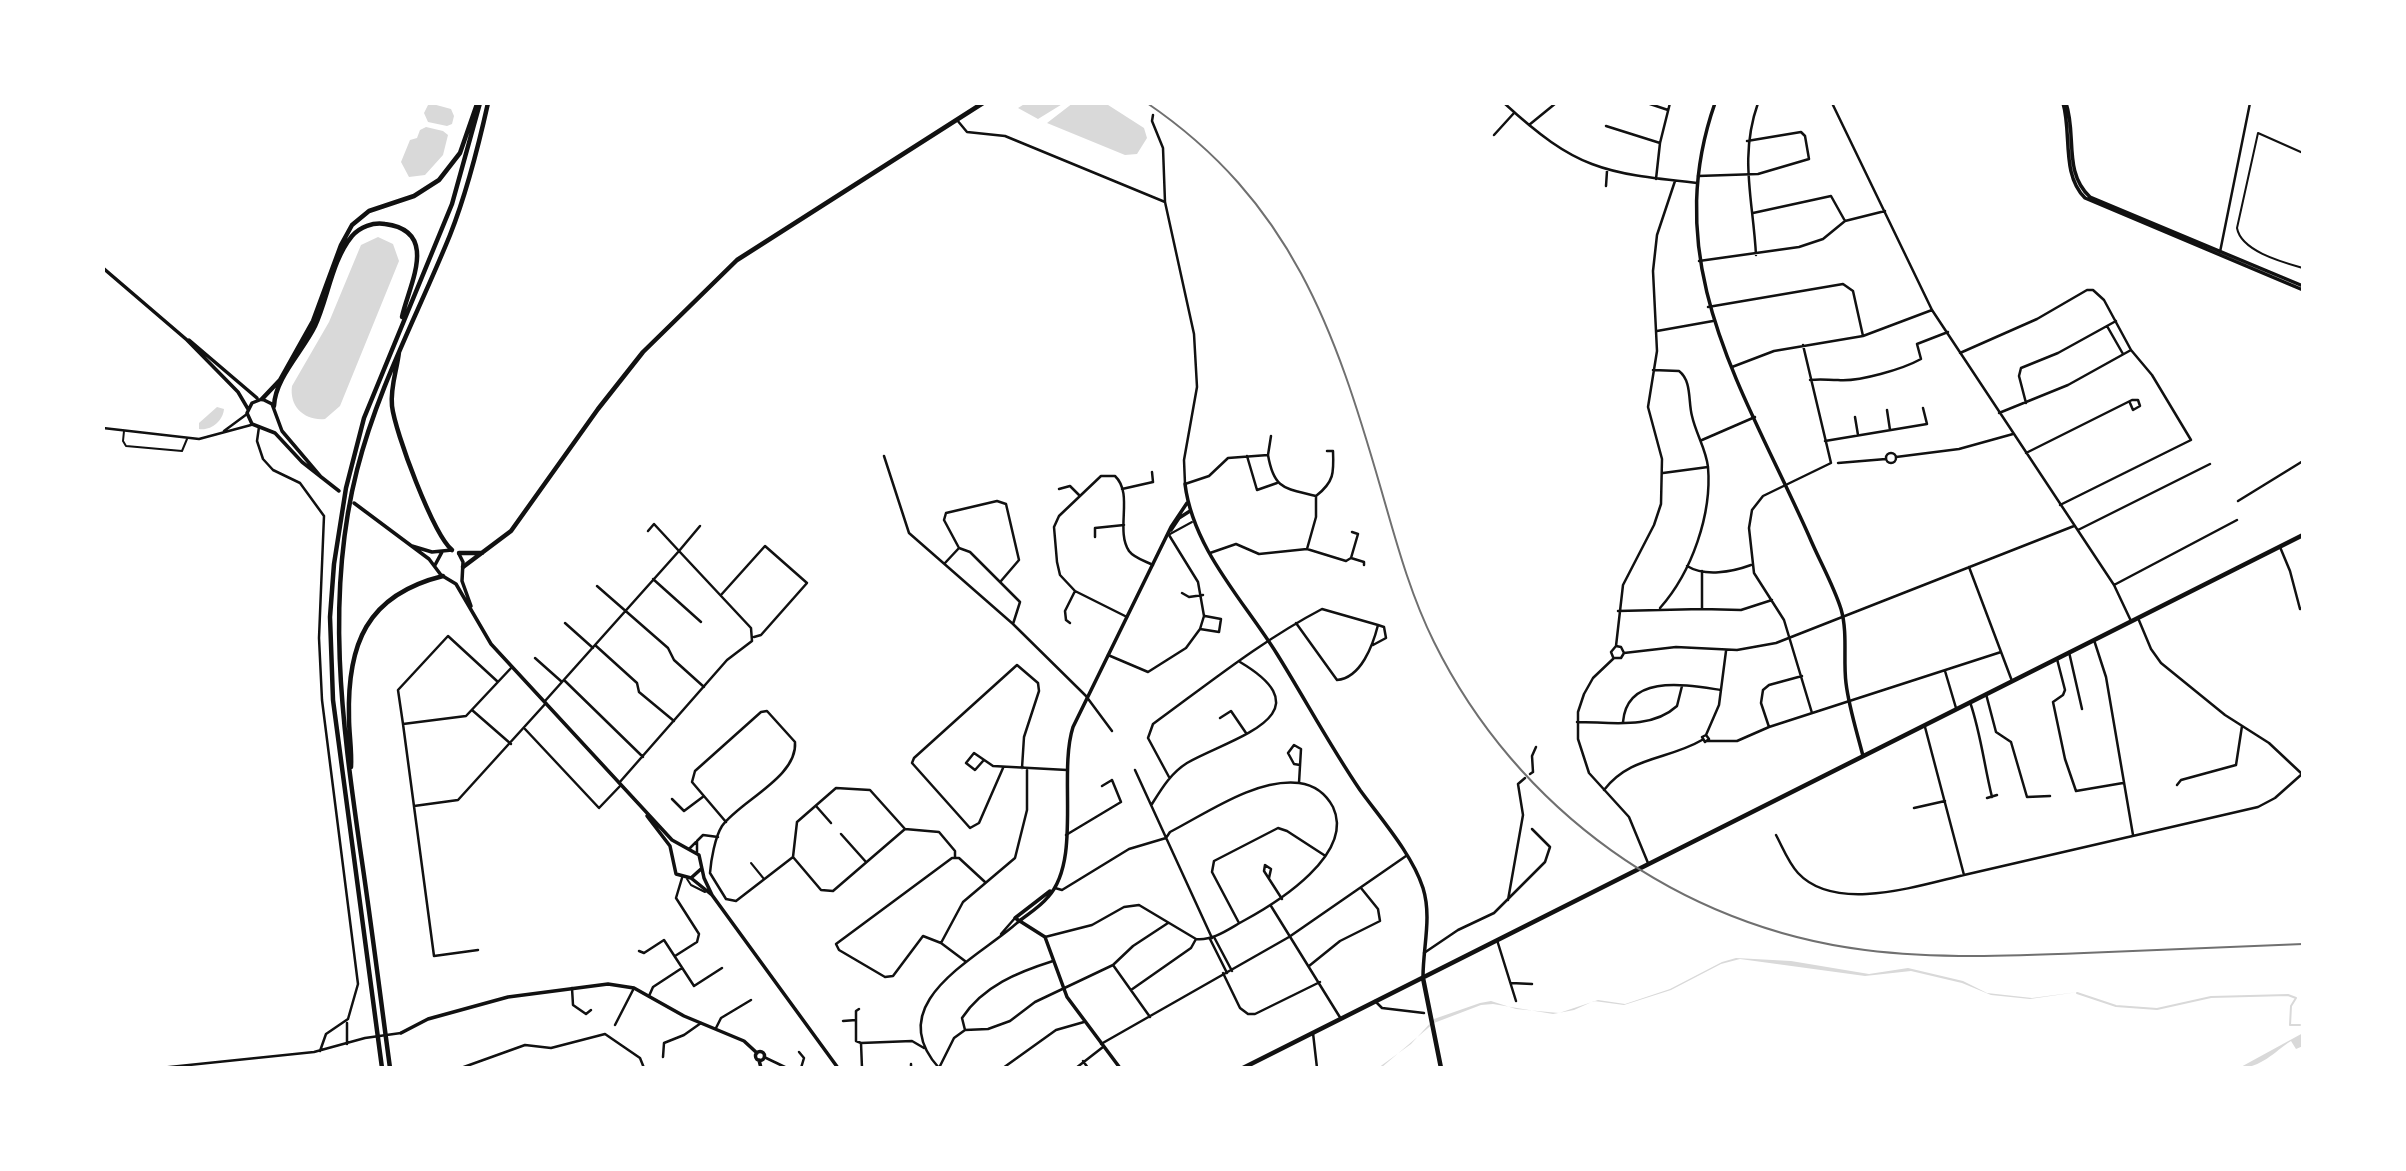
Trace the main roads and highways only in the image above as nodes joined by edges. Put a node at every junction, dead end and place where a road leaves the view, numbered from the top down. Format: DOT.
graph roads {
  1 [pos="478,103"];
  2 [pos="488,103"];
  3 [pos="984,103"];
  4 [pos="399,327"];
  5 [pos="400,345"];
  6 [pos="261,399"];
  7 [pos="274,406"];
  8 [pos="2303,535"];
  9 [pos="452,550"];
  10 [pos="458,553"];
  11 [pos="483,553"];
  12 [pos="462,569"];
  13 [pos="446,577"];
  14 [pos="350,778"];
  15 [pos="1423,977"];
  16 [pos="382,1068"];
  17 [pos="390,1068"];
  18 [pos="1243,1068"];
  19 [pos="1441,1068"];
  1 -- 4 [label="main road"];
  1 -- 6 [label="main road"];
  2 -- 5 [label="main road"];
  3 -- 11 [label="main road"];
  4 -- 7 [label="main road"];
  4 -- 16 [label="main road"];
  5 -- 9 [label="main road"];
  5 -- 14 [label="main road"];
  8 -- 15 [label="main road"];
  10 -- 11 [label="main road"];
  11 -- 12 [label="main road"];
  13 -- 14 [label="main road"];
  14 -- 17 [label="main road"];
  15 -- 18 [label="main road"];
  15 -- 19 [label="main road"];
}
